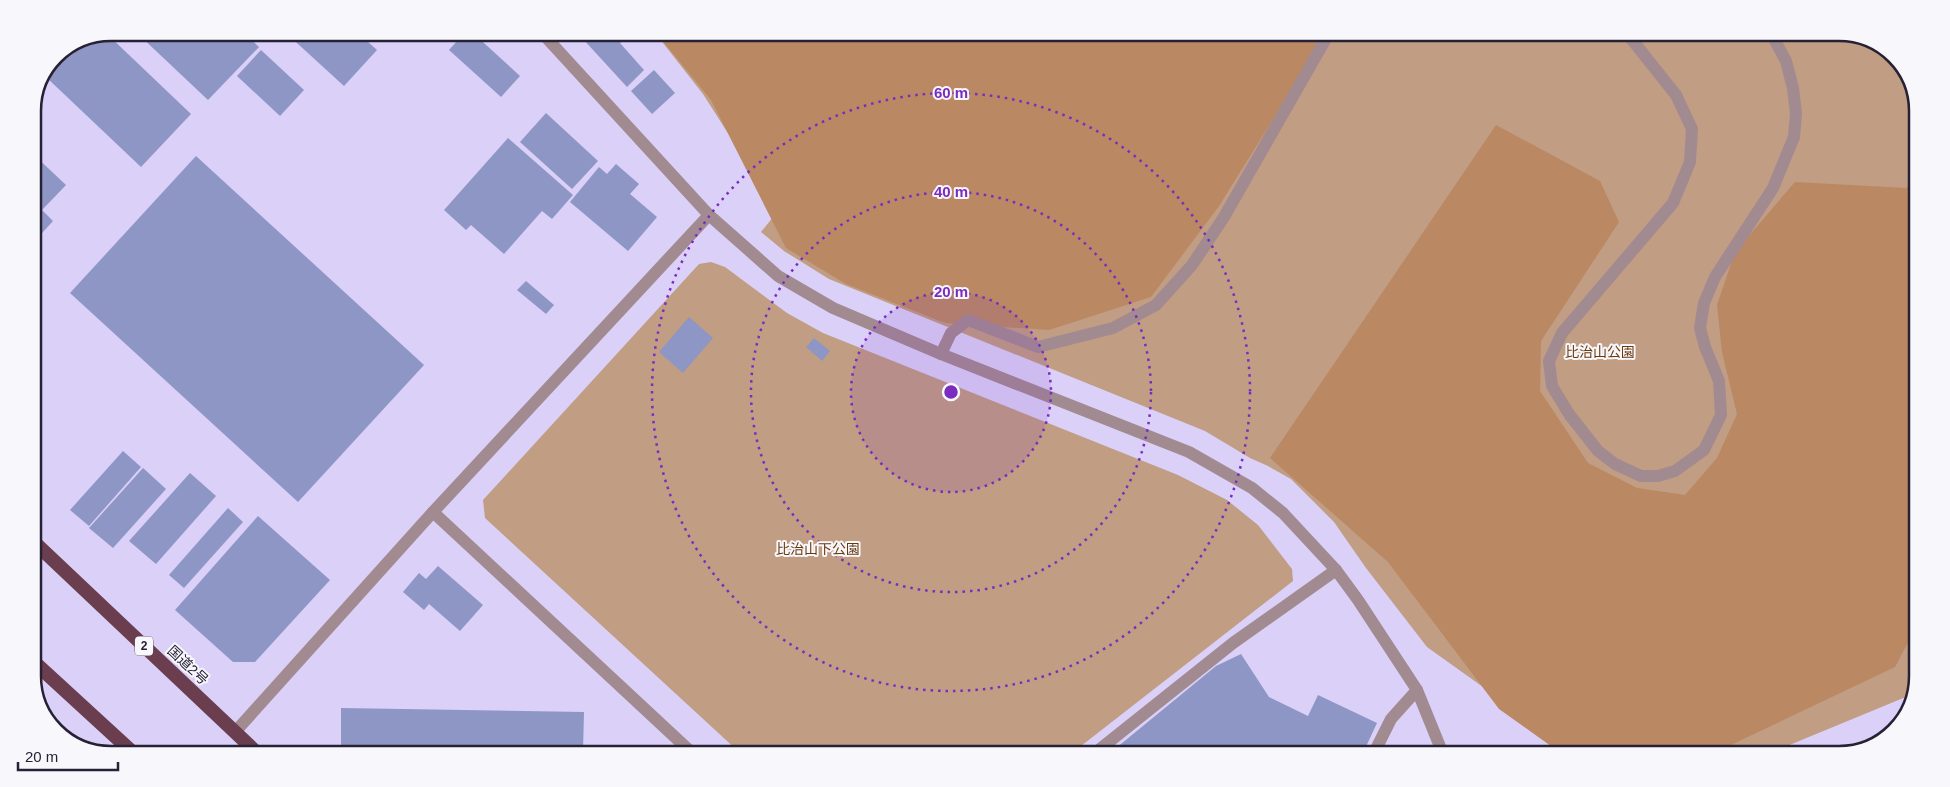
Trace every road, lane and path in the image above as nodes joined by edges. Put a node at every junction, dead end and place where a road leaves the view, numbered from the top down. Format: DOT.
graph roads {
  1 [pos="550,41"];
  2 [pos="1325,41"];
  3 [pos="1633,41"];
  4 [pos="1775,41"];
  5 [pos="709,215"];
  6 [pos="941,354"];
  7 [pos="433,512"];
  8 [pos="41,549"];
  9 [pos="1336,570"];
  10 [pos="41,668"];
  11 [pos="1417,690"];
  12 [pos="234,732"];
  13 [pos="126,746"];
  14 [pos="249,746"];
  15 [pos="685,746"];
  16 [pos="1104,746"];
  17 [pos="1377,746"];
  18 [pos="1440,746"];
  1 -- 5 [label="street"];
  2 -- 6 [label="street"];
  3 -- 4 [label="street"];
  5 -- 6 [label="street"];
  5 -- 7 [label="street"];
  6 -- 9 [label="street"];
  7 -- 12 [label="street"];
  7 -- 15 [label="street"];
  8 -- 12 [label="highway, 国道2号 / 2"];
  9 -- 11 [label="street"];
  9 -- 16 [label="street"];
  10 -- 13 [label="highway"];
  11 -- 17 [label="street"];
  11 -- 18 [label="street"];
  12 -- 14 [label="highway, 国道2号 / 2"];
}
